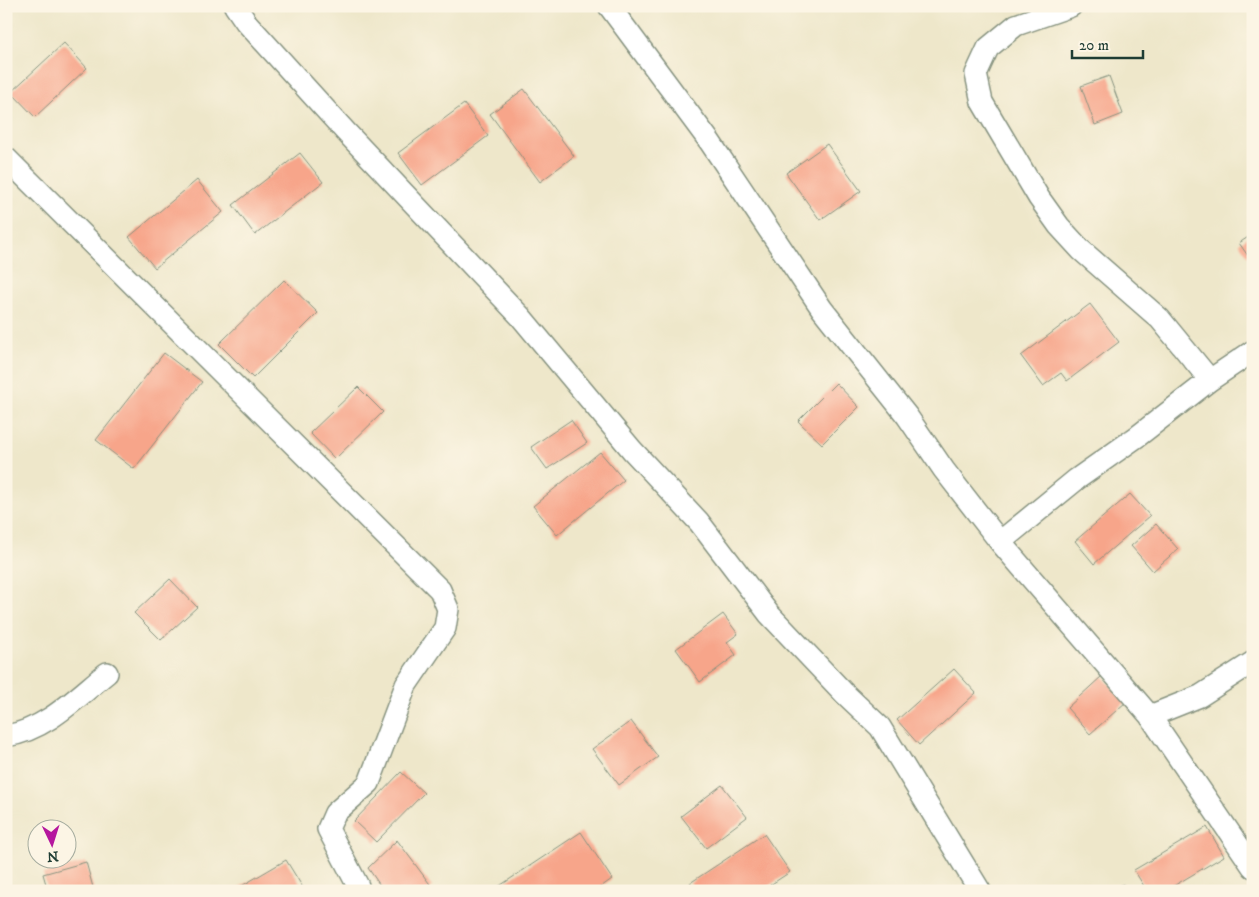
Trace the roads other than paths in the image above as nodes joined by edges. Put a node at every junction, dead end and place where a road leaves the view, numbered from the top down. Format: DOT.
graph roads {
  1 [pos="235,6"];
  2 [pos="610,6"];
  3 [pos="1071,6"];
  4 [pos="6,158"];
  5 [pos="1253,351"];
  6 [pos="1210,380"];
  7 [pos="1000,542"];
  8 [pos="1253,662"];
  9 [pos="107,672"];
  10 [pos="1150,716"];
  11 [pos="6,736"];
  12 [pos="1253,867"];
  13 [pos="359,891"];
  14 [pos="980,891"];
  1 -- 14 [label="street"];
  2 -- 7 [label="street"];
  3 -- 6 [label="street"];
  4 -- 13 [label="street"];
  5 -- 6 [label="street"];
  6 -- 7 [label="street"];
  7 -- 10 [label="street"];
  8 -- 10 [label="street"];
  9 -- 11 [label="street"];
  10 -- 12 [label="street"];
}
